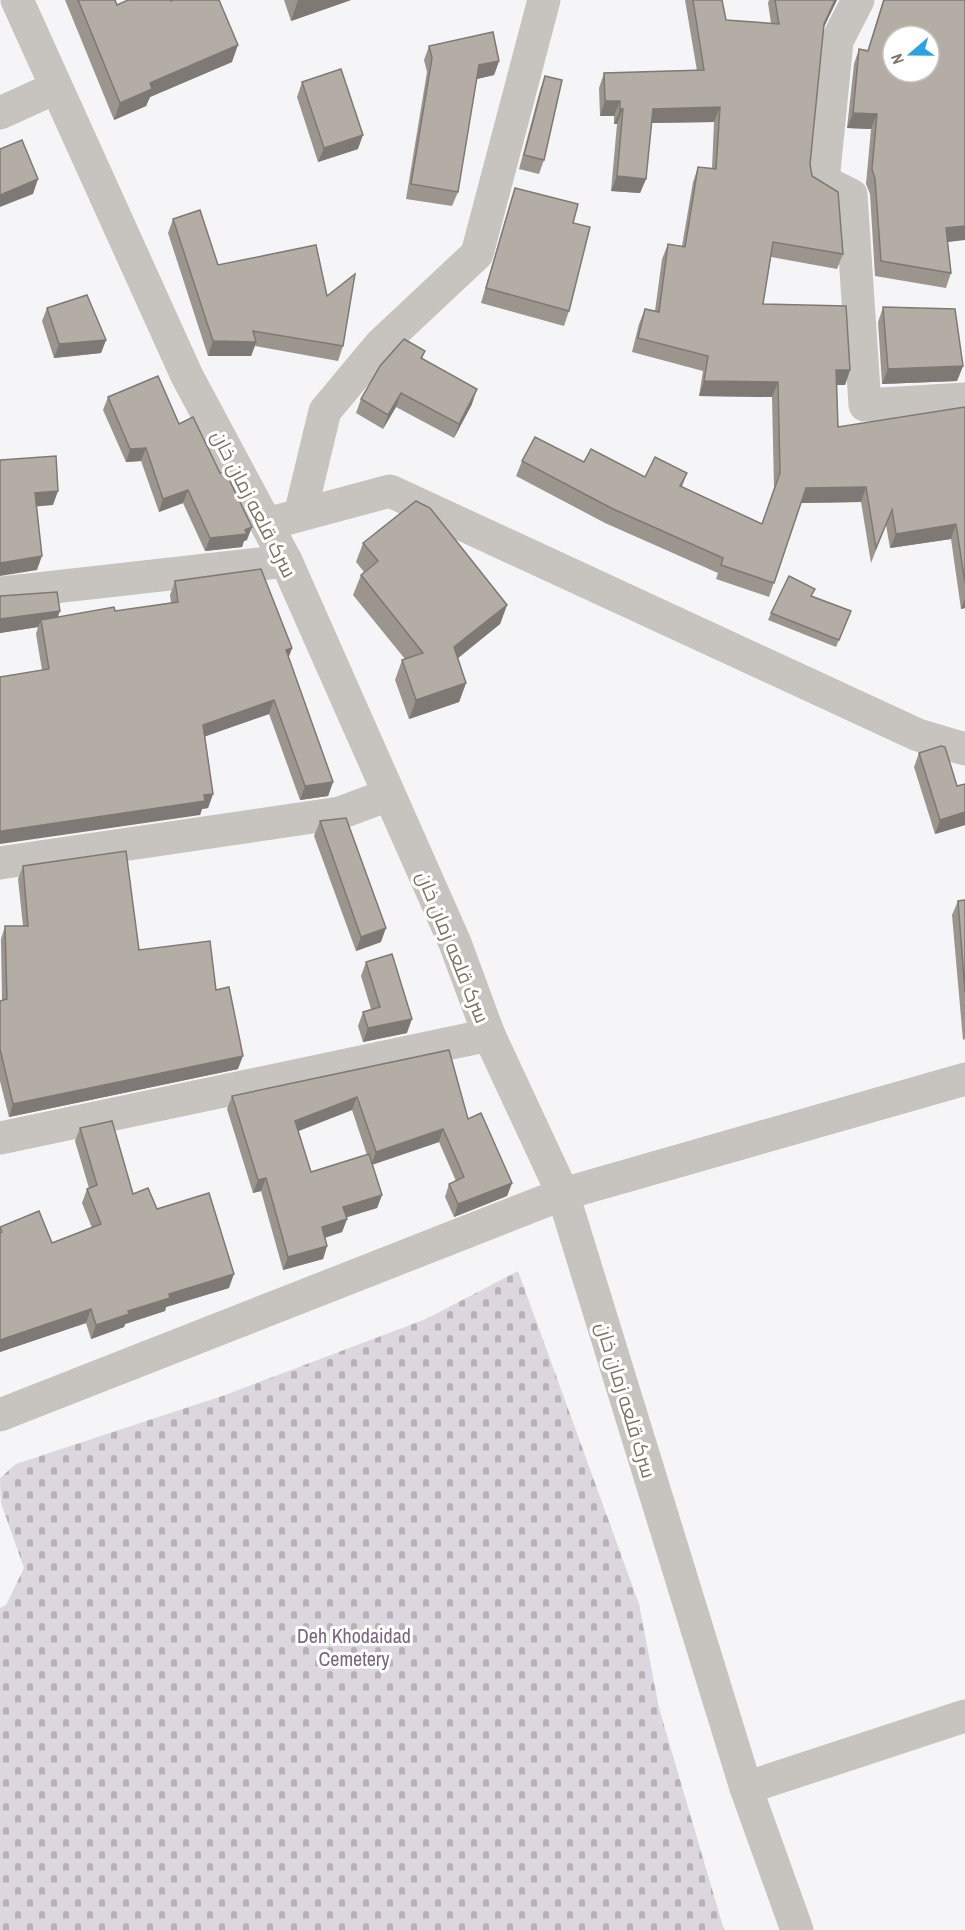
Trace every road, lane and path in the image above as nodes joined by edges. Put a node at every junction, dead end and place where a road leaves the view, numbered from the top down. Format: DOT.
graph roads {
  1 [pos="17,0"];
  2 [pos="544,0"];
  3 [pos="858,0"];
  4 [pos="55,88"];
  5 [pos="0,113"];
  6 [pos="965,399"];
  7 [pos="300,515"];
  8 [pos="267,524"];
  9 [pos="286,561"];
  10 [pos="0,593"];
  11 [pos="965,749"];
  12 [pos="388,795"];
  13 [pos="0,863"];
  14 [pos="489,1035"];
  15 [pos="965,1079"];
  16 [pos="0,1138"];
  17 [pos="562,1194"];
  18 [pos="0,1415"];
  19 [pos="965,1716"];
  20 [pos="746,1788"];
  21 [pos="796,1930"];
  1 -- 4 [label="street, سرک قلعه زمان خان"];
  2 -- 7 [label="street"];
  3 -- 6 [label="street"];
  4 -- 5 [label="street"];
  4 -- 8 [label="street, سرک قلعه زمان خان"];
  7 -- 8 [label="street"];
  7 -- 11 [label="street"];
  8 -- 9 [label="street, سرک قلعه زمان خان"];
  9 -- 10 [label="street"];
  9 -- 12 [label="street, سرک قلعه زمان خان"];
  12 -- 13 [label="street"];
  12 -- 14 [label="street, سرک قلعه زمان خان"];
  14 -- 16 [label="street"];
  14 -- 17 [label="street, سرک قلعه زمان خان"];
  15 -- 17 [label="street"];
  17 -- 18 [label="street"];
  17 -- 20 [label="street, سرک قلعه زمان خان"];
  19 -- 20 [label="street"];
  20 -- 21 [label="street, سرک قلعه زمان خان"];
}
